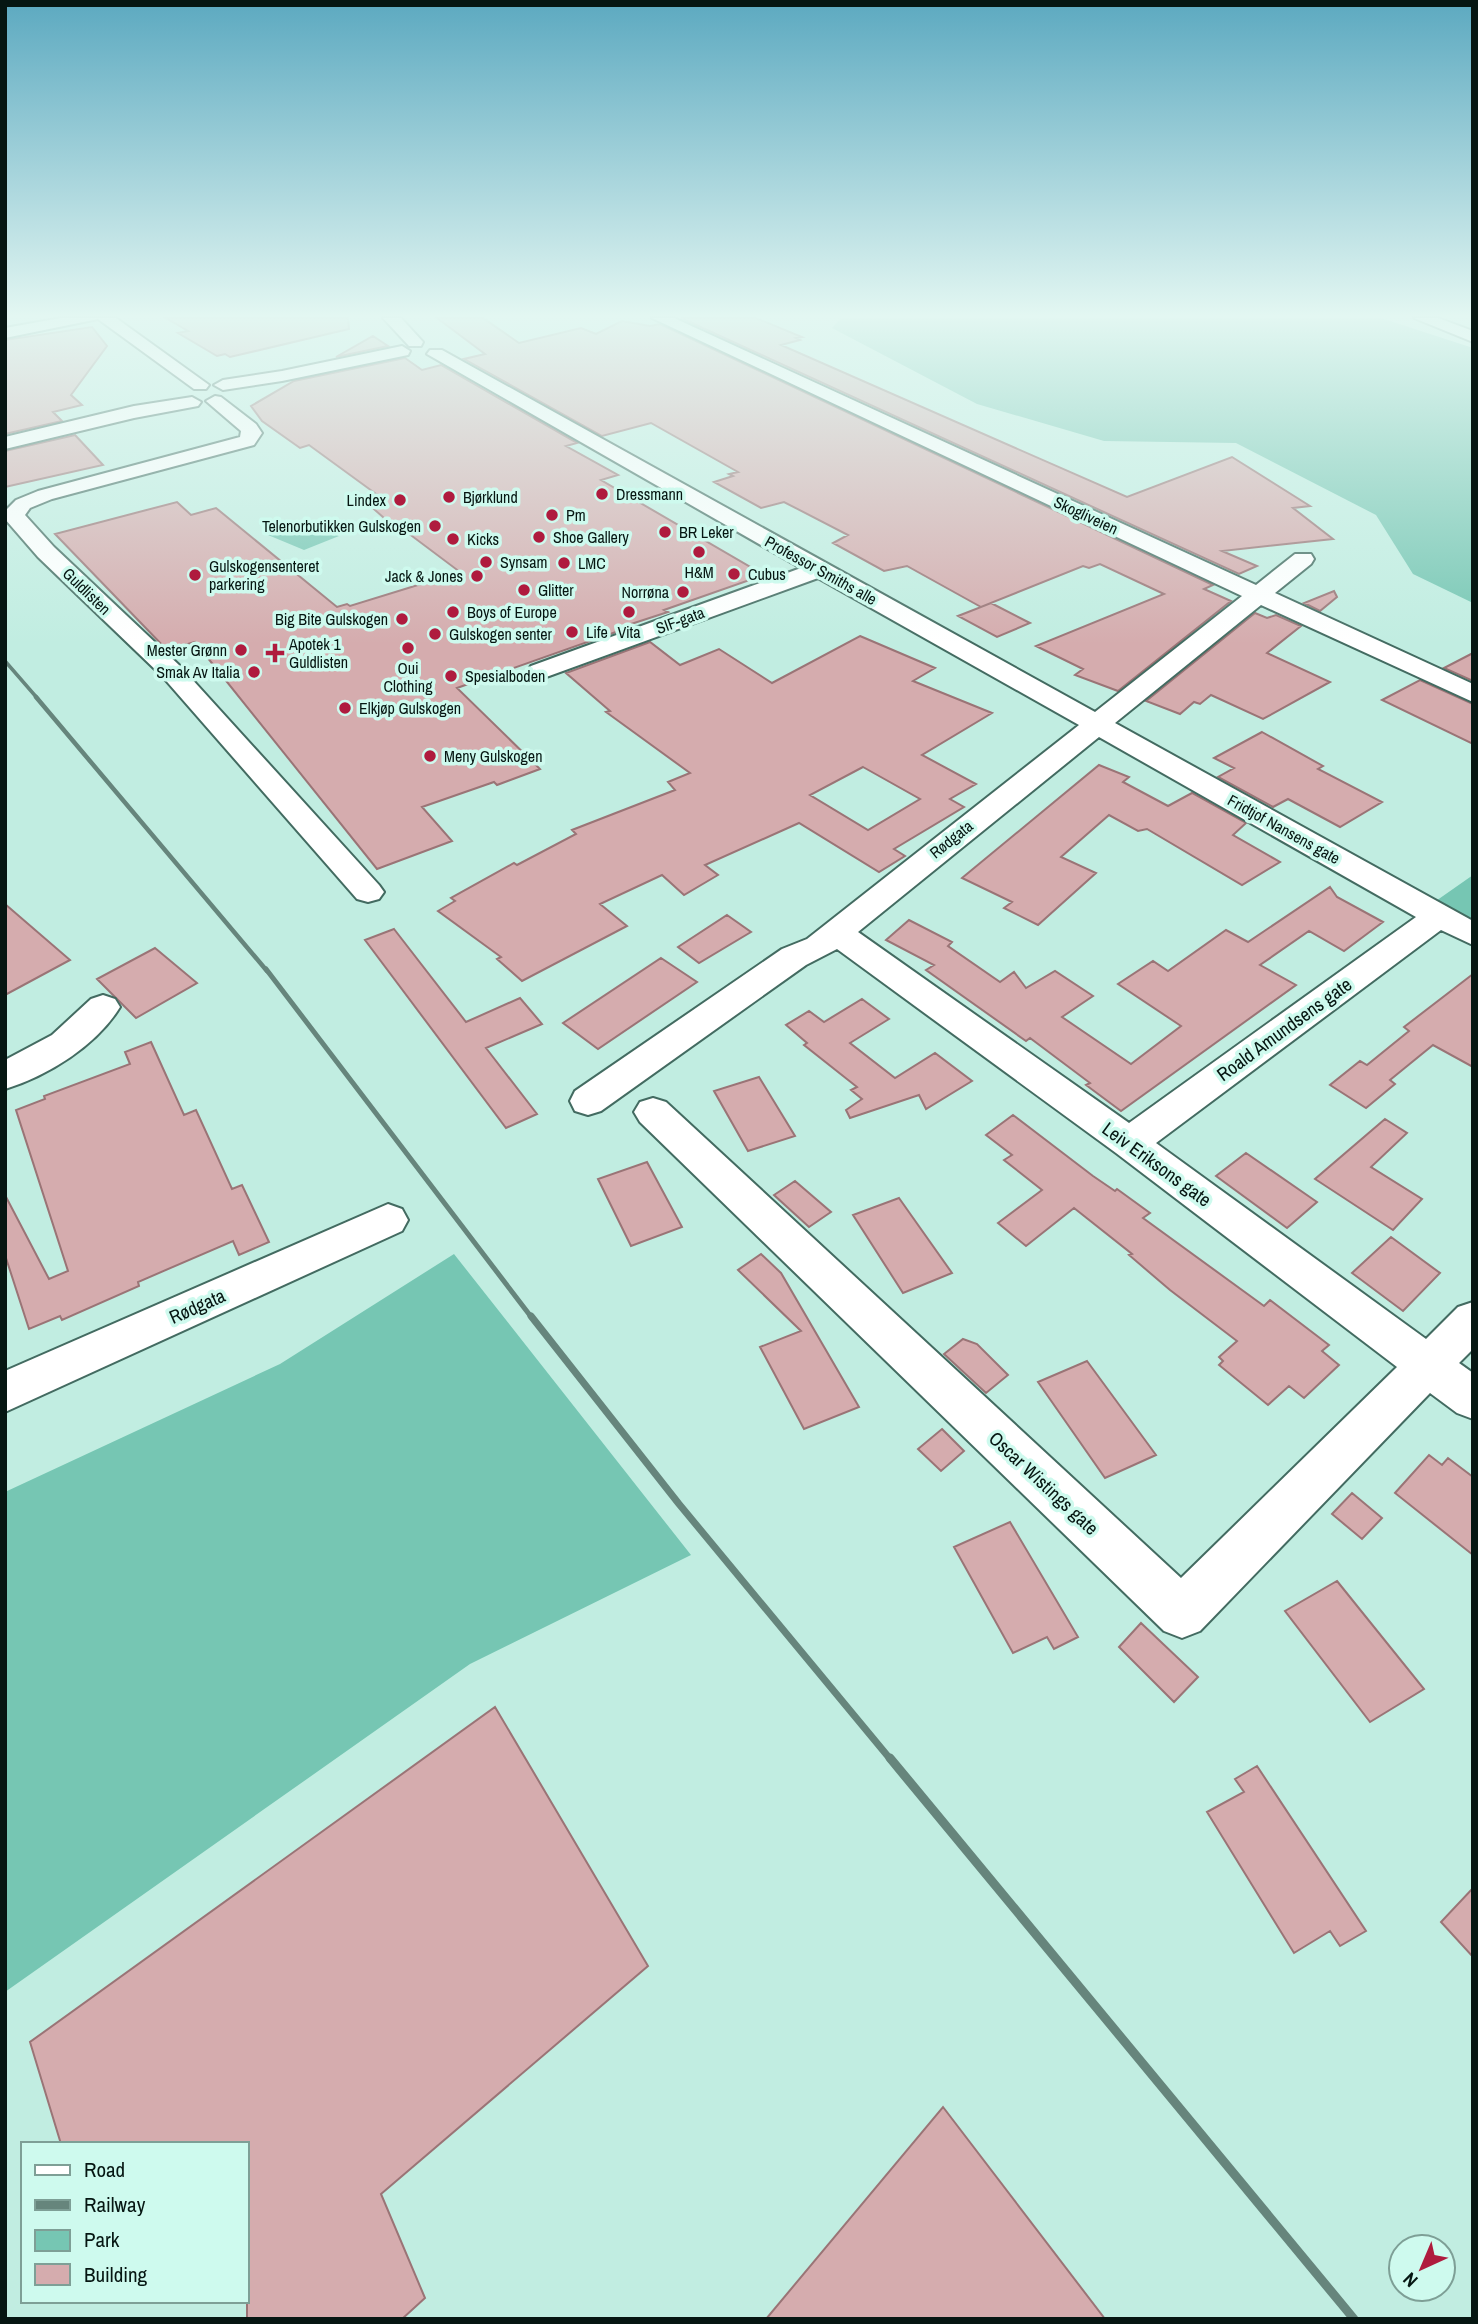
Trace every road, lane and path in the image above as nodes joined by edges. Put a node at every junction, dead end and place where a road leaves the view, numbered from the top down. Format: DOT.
graph roads {
  1 [pos="74,426"];
  2 [pos="247,426"];
  3 [pos="565,426"];
  4 [pos="895,426"];
  5 [pos="5,443"];
  6 [pos="1303,559"];
  7 [pos="820,569"];
  8 [pos="1258,594"];
  9 [pos="540,671"];
  10 [pos="1473,694"];
  11 [pos="1096,723"];
  12 [pos="368,892"];
  13 [pos="1439,916"];
  14 [pos="837,933"];
  15 [pos="1473,935"];
  16 [pos="103,1007"];
  17 [pos="5,1076"];
  18 [pos="588,1101"];
  19 [pos="653,1112"];
  20 [pos="1129,1143"];
  21 [pos="388,1220"];
  22 [pos="1473,1320"];
  23 [pos="1428,1365"];
  24 [pos="5,1392"];
  25 [pos="1473,1399"];
  1 -- 5 [label="main road"];
  2 -- 12 [label="main road, Guldlisten"];
  3 -- 7 [label="main road, Professor Smiths alle"];
  4 -- 8 [label="main road, Skogliveien"];
  6 -- 8 [label="main road, Rødgata"];
  7 -- 9 [label="main road, SIF-gata"];
  7 -- 11 [label="main road, Professor Smiths alle"];
  8 -- 10 [label="main road, Skogliveien"];
  8 -- 11 [label="main road, Rødgata"];
  11 -- 13 [label="main road, Fridtjof Nansens gate"];
  11 -- 14 [label="main road, Rødgata"];
  13 -- 15 [label="main road, Fridtjof Nansens gate"];
  13 -- 20 [label="main road, Roald Amundsens gate"];
  14 -- 18 [label="main road, Rødgata"];
  14 -- 20 [label="main road, Leiv Eriksons gate"];
  16 -- 17 [label="main road"];
  19 -- 23 [label="main road, Oscar Wistings gate"];
  20 -- 23 [label="main road, Leiv Eriksons gate"];
  21 -- 24 [label="main road, Rødgata"];
  22 -- 23 [label="main road"];
  23 -- 25 [label="main road, Leiv Eriksons gate"];
}
